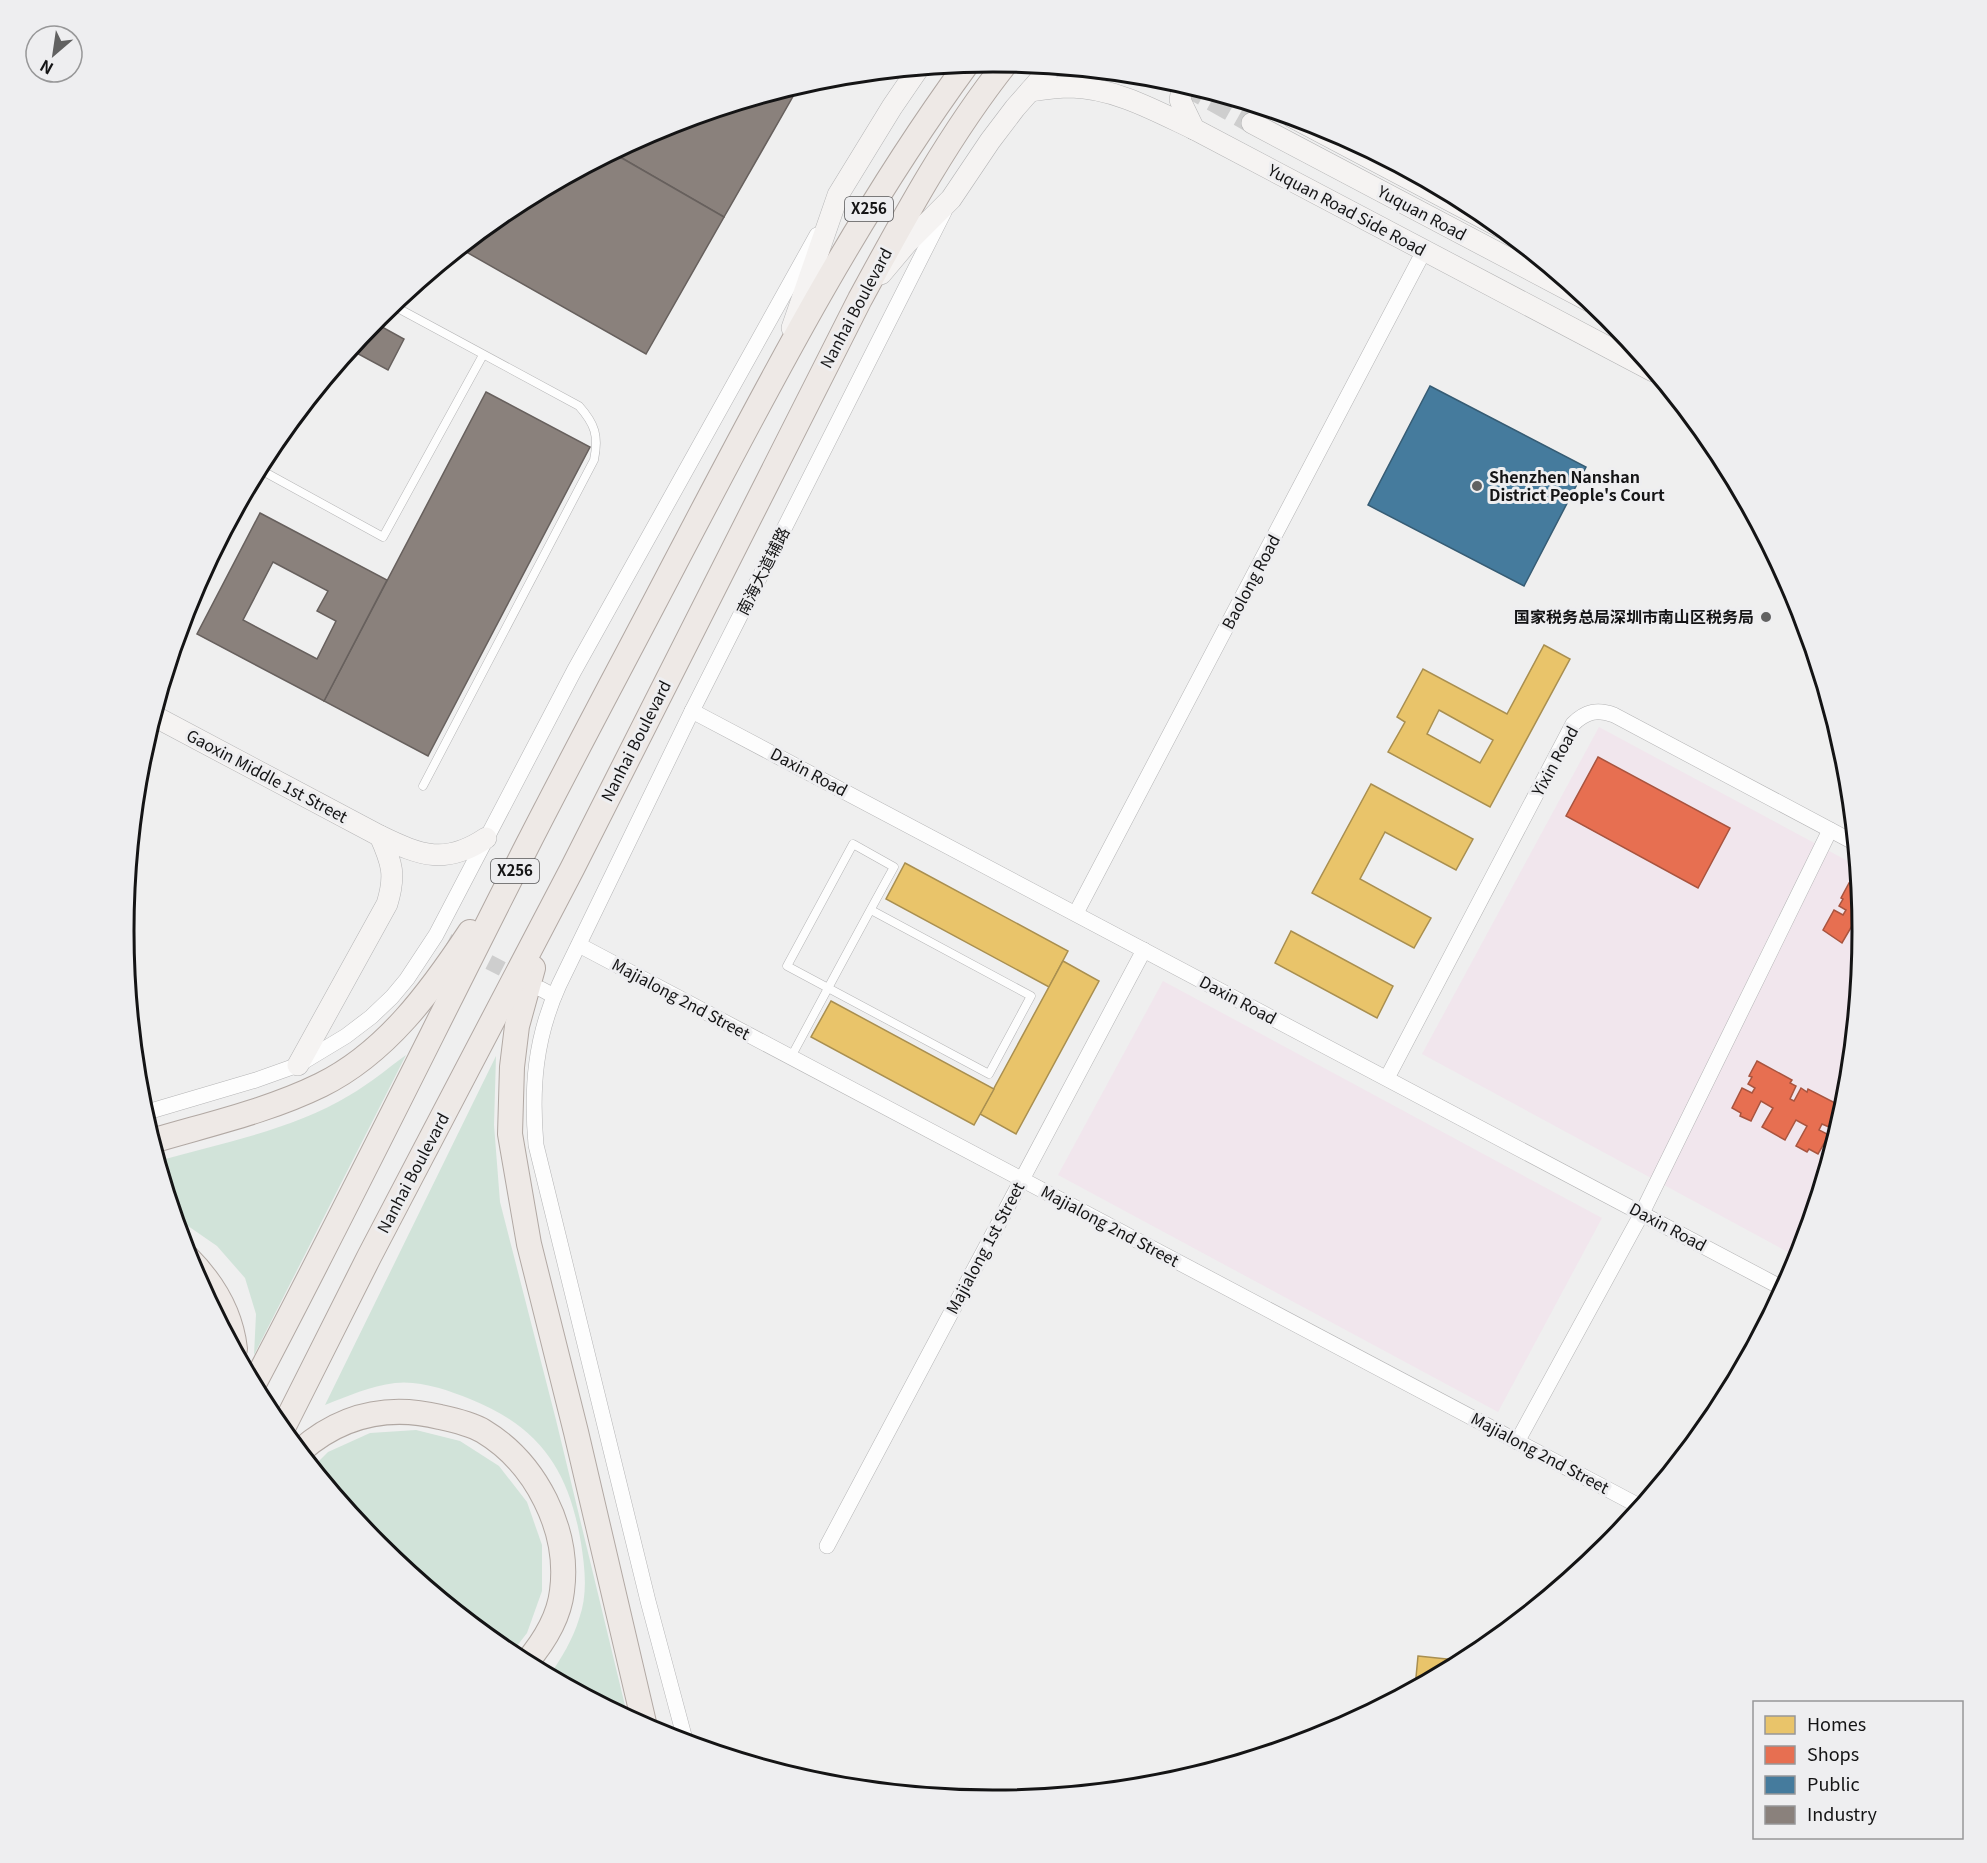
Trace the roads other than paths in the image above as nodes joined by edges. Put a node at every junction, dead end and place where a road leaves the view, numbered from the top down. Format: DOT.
graph roads {
  1 [pos="999,72"];
  2 [pos="960,73"];
  3 [pos="1045,74"];
  4 [pos="913,76"];
  5 [pos="1029,91"];
  6 [pos="1181,93"];
  7 [pos="1252,123"];
  8 [pos="1194,129"];
  9 [pos="838,195"];
  10 [pos="951,199"];
  11 [pos="1425,250"];
  12 [pos="1561,286"];
  13 [pos="860,300"];
  14 [pos="401,310"];
  15 [pos="483,354"];
  16 [pos="782,360"];
  17 [pos="1638,363"];
  18 [pos="267,473"];
  19 [pos="692,711"];
  20 [pos="161,720"];
  21 [pos="423,786"];
  22 [pos="1830,830"];
  23 [pos="380,836"];
  24 [pos="486,838"];
  25 [pos="1848,839"];
  26 [pos="528,846"];
  27 [pos="572,869"];
  28 [pos="871,910"];
  29 [pos="1077,913"];
  30 [pos="579,945"];
  31 [pos="1144,950"];
  32 [pos="829,988"];
  33 [pos="791,1057"];
  34 [pos="298,1065"];
  35 [pos="1387,1078"];
  36 [pos="153,1110"];
  37 [pos="160,1139"];
  38 [pos="1022,1179"];
  39 [pos="1642,1213"];
  40 [pos="1776,1285"];
  41 [pos="211,1286"];
  42 [pos="229,1324"];
  43 [pos="258,1376"];
  44 [pos="287,1420"];
  45 [pos="1517,1442"];
  46 [pos="306,1446"];
  47 [pos="1635,1504"];
  48 [pos="826,1546"];
  49 [pos="532,1656"];
  50 [pos="642,1716"];
  51 [pos="683,1733"];
  1 -- 13 [label="main road, Nanhai Boulevard / X256"];
  2 -- 16 [label="main road, X256"];
  3 -- 5 [label="street"];
  4 -- 9 [label="street"];
  5 -- 8 [label="street, Yuquan Road Side Road"];
  5 -- 10 [label="street"];
  6 -- 8 [label="street"];
  7 -- 12 [label="street, Yuquan Road"];
  8 -- 11 [label="street, Yuquan Road Side Road"];
  9 -- 16 [label="street"];
  9 -- 24 [label="street"];
  10 -- 13 [label="street"];
  10 -- 19 [label="street, 南海大道辅路"];
  11 -- 17 [label="street, Yuquan Road Side Road"];
  11 -- 29 [label="street, Baolong Road"];
  13 -- 27 [label="main road, Nanhai Boulevard / X256"];
  14 -- 15 [label="lane"];
  15 -- 18 [label="lane"];
  15 -- 21 [label="lane"];
  16 -- 26 [label="main road, X256"];
  19 -- 29 [label="street, Daxin Road"];
  19 -- 30 [label="street, 南海大道辅路"];
  20 -- 23 [label="street, Gaoxin Middle 1st Street"];
  22 -- 25 [label="street, Yixin Road"];
  22 -- 35 [label="street, Yixin Road"];
  22 -- 39 [label="street"];
  23 -- 24 [label="street, Gaoxin Middle 1st Street"];
  23 -- 34 [label="street"];
  24 -- 34 [label="street"];
  26 -- 37 [label="main road"];
  26 -- 43 [label="main road, X256"];
  27 -- 44 [label="main road, Nanhai Boulevard / X256"];
  27 -- 50 [label="main road"];
  28 -- 32 [label="lane"];
  28 -- 32 [label="lane"];
  28 -- 32 [label="lane"];
  29 -- 31 [label="street, Daxin Road"];
  30 -- 33 [label="street, Majialong 2nd Street"];
  30 -- 51 [label="street, 南海大道辅路"];
  31 -- 35 [label="street, Daxin Road"];
  31 -- 38 [label="street, Majialong 1st Street"];
  32 -- 33 [label="lane"];
  33 -- 38 [label="street, Majialong 2nd Street"];
  34 -- 36 [label="street"];
  35 -- 39 [label="street, Daxin Road"];
  38 -- 45 [label="street, Majialong 2nd Street"];
  38 -- 48 [label="street, Majialong 1st Street"];
  39 -- 40 [label="street, Daxin Road"];
  39 -- 45 [label="street"];
  41 -- 42 [label="main road"];
  45 -- 47 [label="street, Majialong 2nd Street"];
  46 -- 49 [label="main road"];
}
